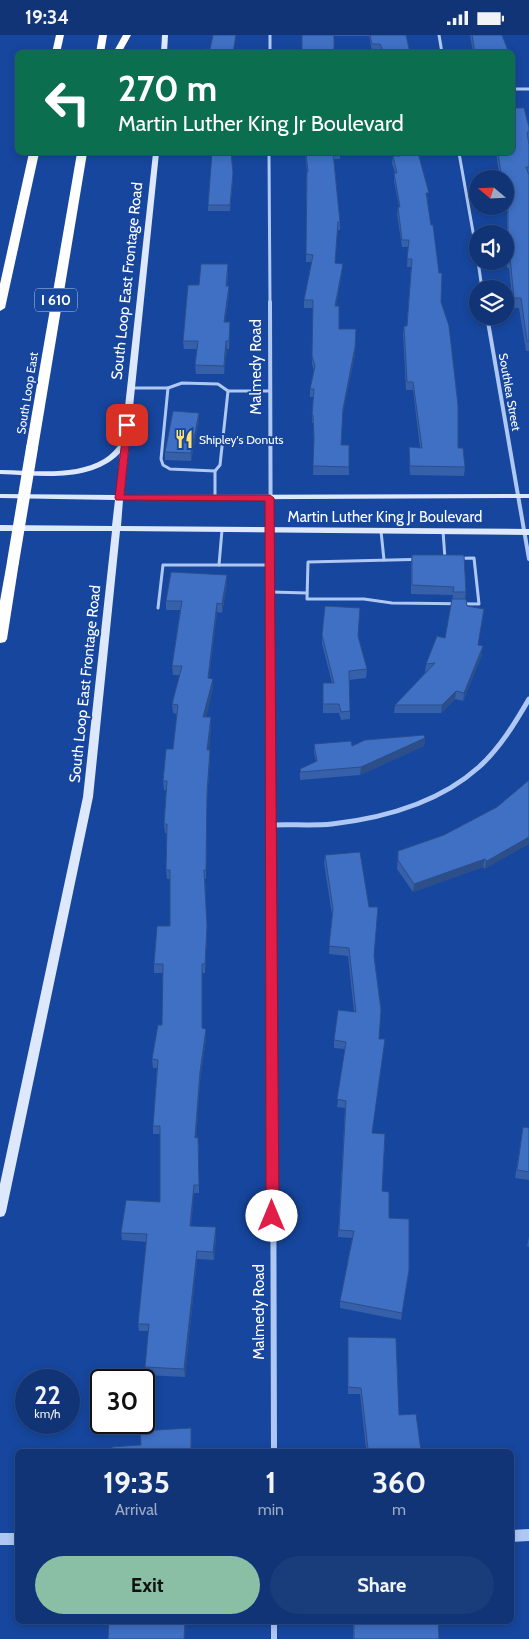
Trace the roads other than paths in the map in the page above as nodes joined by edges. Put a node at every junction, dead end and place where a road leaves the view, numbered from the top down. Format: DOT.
graph roads {
  1 [pos="50,35"];
  2 [pos="60,35"];
  3 [pos="104,35"];
  4 [pos="127,35"];
  5 [pos="165,35"];
  6 [pos="270,35"];
  7 [pos="439,35"];
  8 [pos="53,50"];
  9 [pos="55,50"];
  10 [pos="101,50"];
  11 [pos="120,50"];
  12 [pos="164,50"];
  13 [pos="270,50"];
  14 [pos="442,50"];
  15 [pos="515,89"];
  16 [pos="529,89"];
  17 [pos="34,155"];
  18 [pos="82,155"];
  19 [pos="156,155"];
  20 [pos="269,155"];
  21 [pos="459,155"];
  22 [pos="472,225"];
  23 [pos="0,308"];
  24 [pos="489,325"];
  25 [pos="168,387"];
  26 [pos="131,388"];
  27 [pos="228,391"];
  28 [pos="270,391"];
  29 [pos="125,444"];
  30 [pos="215,471"];
  31 [pos="0,472"];
  32 [pos="0,496"];
  33 [pos="518,496"];
  34 [pos="529,497"];
  35 [pos="119,498"];
  36 [pos="214,498"];
  37 [pos="270,498"];
  38 [pos="0,528"];
  39 [pos="116,530"];
  40 [pos="222,530"];
  41 [pos="271,530"];
  42 [pos="382,531"];
  43 [pos="443,531"];
  44 [pos="526,532"];
  45 [pos="445,559"];
  46 [pos="529,559"];
  47 [pos="384,560"];
  48 [pos="219,565"];
  49 [pos="271,565"];
  50 [pos="270,592"];
  51 [pos="307,593"];
  52 [pos="158,608"];
  53 [pos="0,639"];
  54 [pos="529,699"];
  55 [pos="270,825"];
  56 [pos="0,1212"];
  57 [pos="274,1449"];
  58 [pos="529,1535"];
  59 [pos="514,1536"];
  60 [pos="0,1539"];
  61 [pos="15,1539"];
  62 [pos="274,1624"];
  63 [pos="274,1639"];
  1 -- 8 [label="highway"];
  2 -- 9 [label="highway"];
  3 -- 10 [label="highway"];
  4 -- 11 [label="highway"];
  5 -- 12 [label="main road"];
  6 -- 13 [label="street"];
  7 -- 14 [label="street"];
  15 -- 16 [label="street"];
  17 -- 23 [label="highway"];
  18 -- 53 [label="highway, South Loop East / I 610, bridge"];
  19 -- 26 [label="main road, South Loop East Frontage Road"];
  20 -- 28 [label="street, Malmedy Road"];
  21 -- 22 [label="street"];
  24 -- 33 [label="street, Southlea Street"];
  25 -- 26 [label="lane"];
  25 -- 27 [label="lane"];
  25 -- 30 [label="lane"];
  26 -- 29 [label="main road, South Loop East Frontage Road"];
  27 -- 28 [label="lane"];
  27 -- 30 [label="lane"];
  28 -- 37 [label="street, Malmedy Road"];
  29 -- 31 [label="main road"];
  29 -- 35 [label="main road, South Loop East Frontage Road"];
  30 -- 36 [label="lane"];
  32 -- 35 [label="main road, Martin Luther King Jr Boulevard"];
  33 -- 34 [label="main road, Martin Luther King Jr Boulevard"];
  33 -- 37 [label="main road, Martin Luther King Jr Boulevard"];
  33 -- 44 [label="street, Southlea Street"];
  35 -- 36 [label="main road, Martin Luther King Jr Boulevard"];
  35 -- 39 [label="main road, South Loop East Frontage Road"];
  36 -- 37 [label="main road, Martin Luther King Jr Boulevard"];
  37 -- 41 [label="street, Malmedy Road"];
  38 -- 39 [label="main road, Martin Luther King Jr Boulevard"];
  39 -- 40 [label="main road, Martin Luther King Jr Boulevard"];
  39 -- 56 [label="main road, South Loop East Frontage Road"];
  40 -- 41 [label="main road, Martin Luther King Jr Boulevard"];
  40 -- 48 [label="lane"];
  41 -- 42 [label="main road, Martin Luther King Jr Boulevard"];
  41 -- 49 [label="street, Malmedy Road"];
  42 -- 43 [label="main road, Martin Luther King Jr Boulevard"];
  42 -- 47 [label="lane"];
  43 -- 44 [label="main road, Martin Luther King Jr Boulevard"];
  43 -- 45 [label="lane"];
  44 -- 46 [label="street, Southlea Street"];
  45 -- 47 [label="lane"];
  45 -- 51 [label="lane"];
  47 -- 51 [label="lane"];
  48 -- 49 [label="lane"];
  48 -- 52 [label="lane"];
  49 -- 50 [label="street, Malmedy Road"];
  50 -- 51 [label="lane"];
  50 -- 55 [label="street, Malmedy Road"];
  54 -- 55 [label="street"];
  55 -- 57 [label="street, Malmedy Road"];
  58 -- 59 [label="street"];
  60 -- 61 [label="street"];
  62 -- 63 [label="street"];
}
